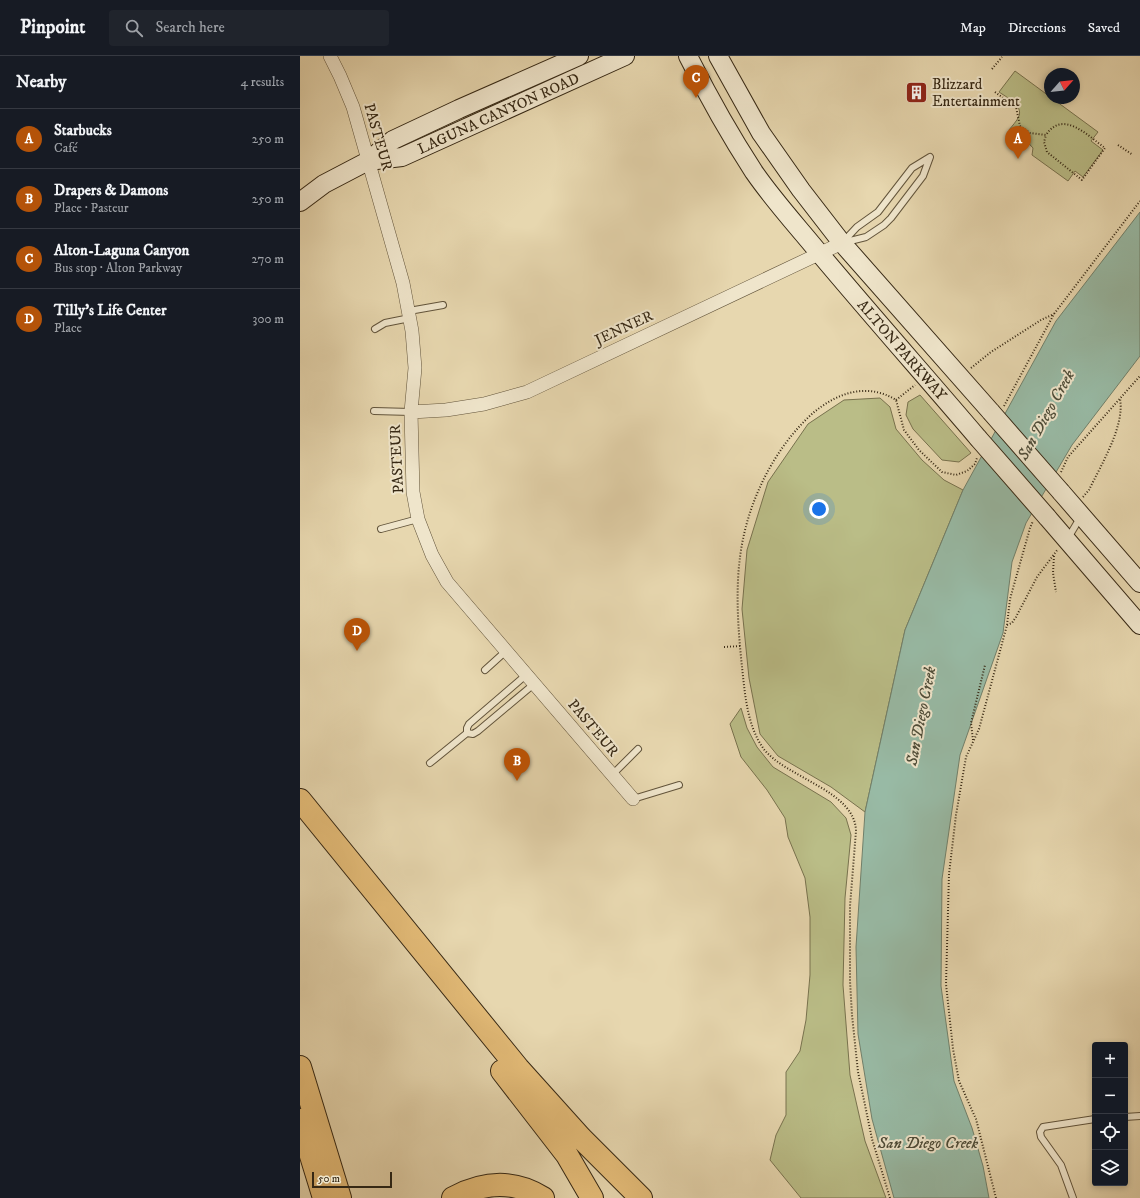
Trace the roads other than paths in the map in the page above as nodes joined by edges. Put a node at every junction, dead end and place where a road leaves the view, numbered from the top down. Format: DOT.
graph roads {
  1 [pos="330,56"];
  2 [pos="579,56"];
  3 [pos="625,56"];
  4 [pos="688,56"];
  5 [pos="718,56"];
  6 [pos="368,161"];
  7 [pos="300,202"];
  8 [pos="842,243"];
  9 [pos="820,254"];
  10 [pos="444,305"];
  11 [pos="409,315"];
  12 [pos="374,328"];
  13 [pos="374,411"];
  14 [pos="411,412"];
  15 [pos="1082,516"];
  16 [pos="418,519"];
  17 [pos="381,530"];
  18 [pos="1067,539"];
  19 [pos="1140,583"];
  20 [pos="1140,625"];
  21 [pos="506,651"];
  22 [pos="485,670"];
  23 [pos="530,679"];
  24 [pos="467,733"];
  25 [pos="638,749"];
  26 [pos="430,763"];
  27 [pos="612,774"];
  28 [pos="679,785"];
  29 [pos="633,799"];
  30 [pos="300,800"];
  31 [pos="300,806"];
  32 [pos="300,1067"];
  33 [pos="1140,1116"];
  34 [pos="1128,1117"];
  35 [pos="1092,1119"];
  36 [pos="300,1120"];
  37 [pos="324,1198"];
  38 [pos="340,1198"];
  39 [pos="453,1198"];
  40 [pos="543,1198"];
  41 [pos="592,1198"];
  42 [pos="641,1198"];
  43 [pos="1073,1198"];
  1 -- 6 [label="street, PASTEUR"];
  2 -- 6 [label="main road, LAGUNA CANYON ROAD"];
  3 -- 6 [label="main road, LAGUNA CANYON ROAD"];
  4 -- 9 [label="main road, ALTON PARKWAY"];
  5 -- 8 [label="main road, ALTON PARKWAY"];
  6 -- 7 [label="main road, LAGUNA CANYON ROAD"];
  6 -- 11 [label="street, PASTEUR"];
  8 -- 8 [label="lane"];
  8 -- 9 [label="street, JENNER"];
  8 -- 15 [label="main road, ALTON PARKWAY, bridge"];
  9 -- 14 [label="street, JENNER"];
  9 -- 18 [label="main road, ALTON PARKWAY, bridge"];
  10 -- 11 [label="lane"];
  11 -- 12 [label="lane"];
  11 -- 14 [label="street, PASTEUR"];
  13 -- 14 [label="lane"];
  14 -- 16 [label="street, PASTEUR"];
  15 -- 18 [label="lane"];
  15 -- 19 [label="main road, ALTON PARKWAY"];
  16 -- 17 [label="lane"];
  16 -- 21 [label="street, PASTEUR"];
  18 -- 20 [label="main road, ALTON PARKWAY"];
  21 -- 22 [label="lane"];
  21 -- 23 [label="street, PASTEUR"];
  23 -- 24 [label="lane"];
  23 -- 24 [label="lane"];
  23 -- 27 [label="street, PASTEUR"];
  24 -- 26 [label="lane"];
  25 -- 27 [label="lane"];
  27 -- 29 [label="street, PASTEUR"];
  28 -- 29 [label="lane"];
  30 -- 42 [label="highway"];
  31 -- 41 [label="highway"];
  32 -- 38 [label="highway"];
  33 -- 34 [label="lane"];
  35 -- 43 [label="lane"];
  36 -- 37 [label="highway"];
  39 -- 40 [label="highway"];
}
